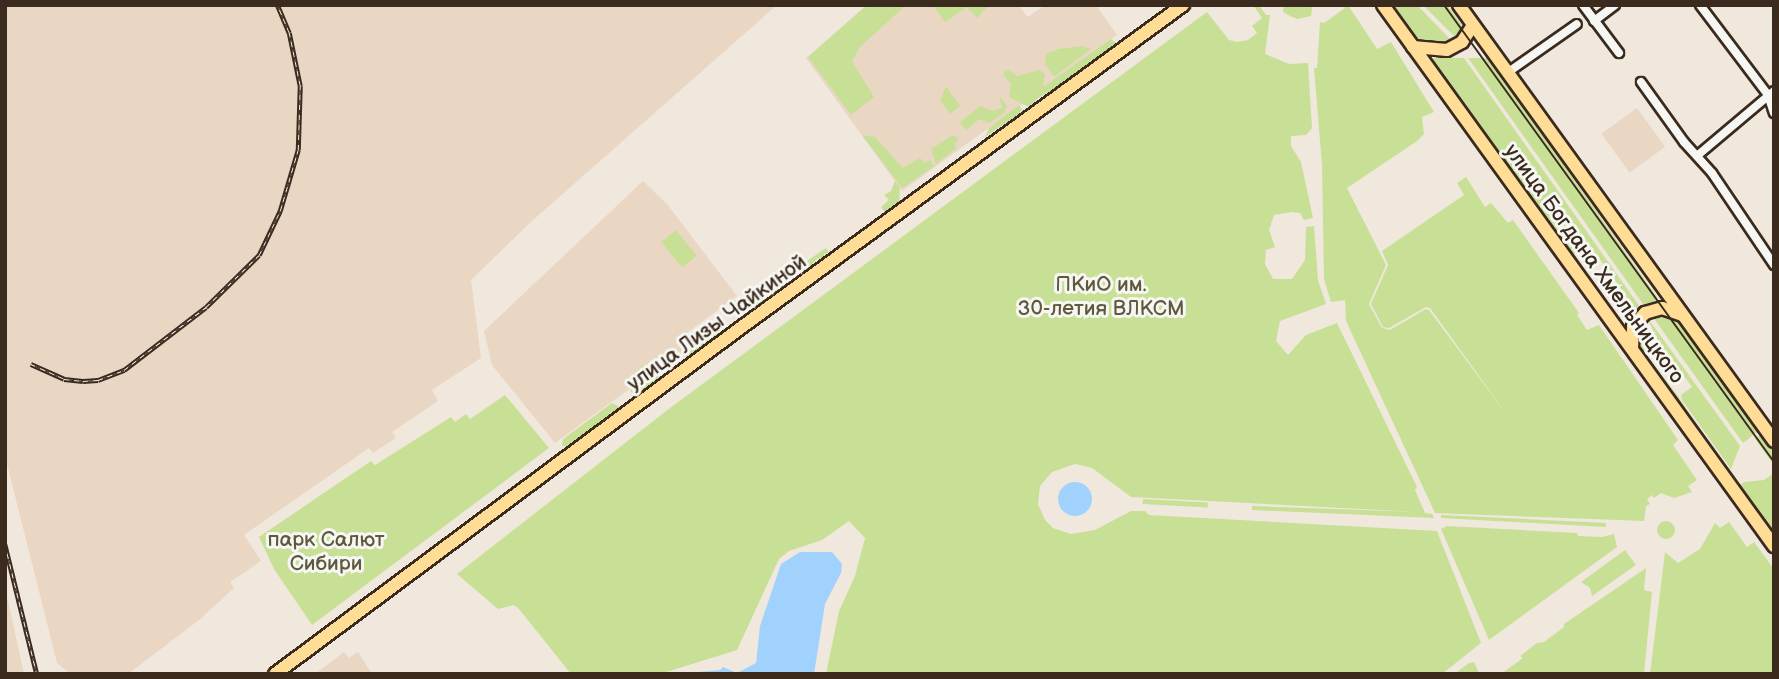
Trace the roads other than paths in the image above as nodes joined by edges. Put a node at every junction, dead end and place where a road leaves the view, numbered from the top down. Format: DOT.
graph roads {
  1 [pos="1183,5"];
  2 [pos="1383,5"];
  3 [pos="1459,5"];
  4 [pos="1583,5"];
  5 [pos="1615,5"];
  6 [pos="1700,5"];
  7 [pos="1594,20"];
  8 [pos="1577,24"];
  9 [pos="1473,25"];
  10 [pos="1413,47"];
  11 [pos="1619,53"];
  12 [pos="1507,73"];
  13 [pos="1641,82"];
  14 [pos="1771,93"];
  15 [pos="1774,113"];
  16 [pos="1698,155"];
  17 [pos="1772,260"];
  18 [pos="1685,317"];
  19 [pos="1633,351"];
  20 [pos="1774,441"];
  21 [pos="1774,546"];
  22 [pos="275,674"];
  1 -- 22 [label="main road, улица Лизы Чайкиной"];
  2 -- 10 [label="main road, улица Богдана Хмельницкого"];
  3 -- 9 [label="main road, улица Богдана Хмельницкого"];
  4 -- 7 [label="street"];
  5 -- 7 [label="street"];
  6 -- 14 [label="street"];
  7 -- 11 [label="street"];
  8 -- 12 [label="street"];
  9 -- 10 [label="main road"];
  9 -- 12 [label="main road, улица Богдана Хмельницкого"];
  10 -- 19 [label="main road, улица Богдана Хмельницкого"];
  12 -- 18 [label="main road, улица Богдана Хмельницкого"];
  13 -- 16 [label="street"];
  14 -- 15 [label="street"];
  14 -- 16 [label="street"];
  16 -- 17 [label="street"];
  18 -- 19 [label="main road"];
  18 -- 20 [label="main road, улица Богдана Хмельницкого"];
  19 -- 21 [label="main road, улица Богдана Хмельницкого"];
}
